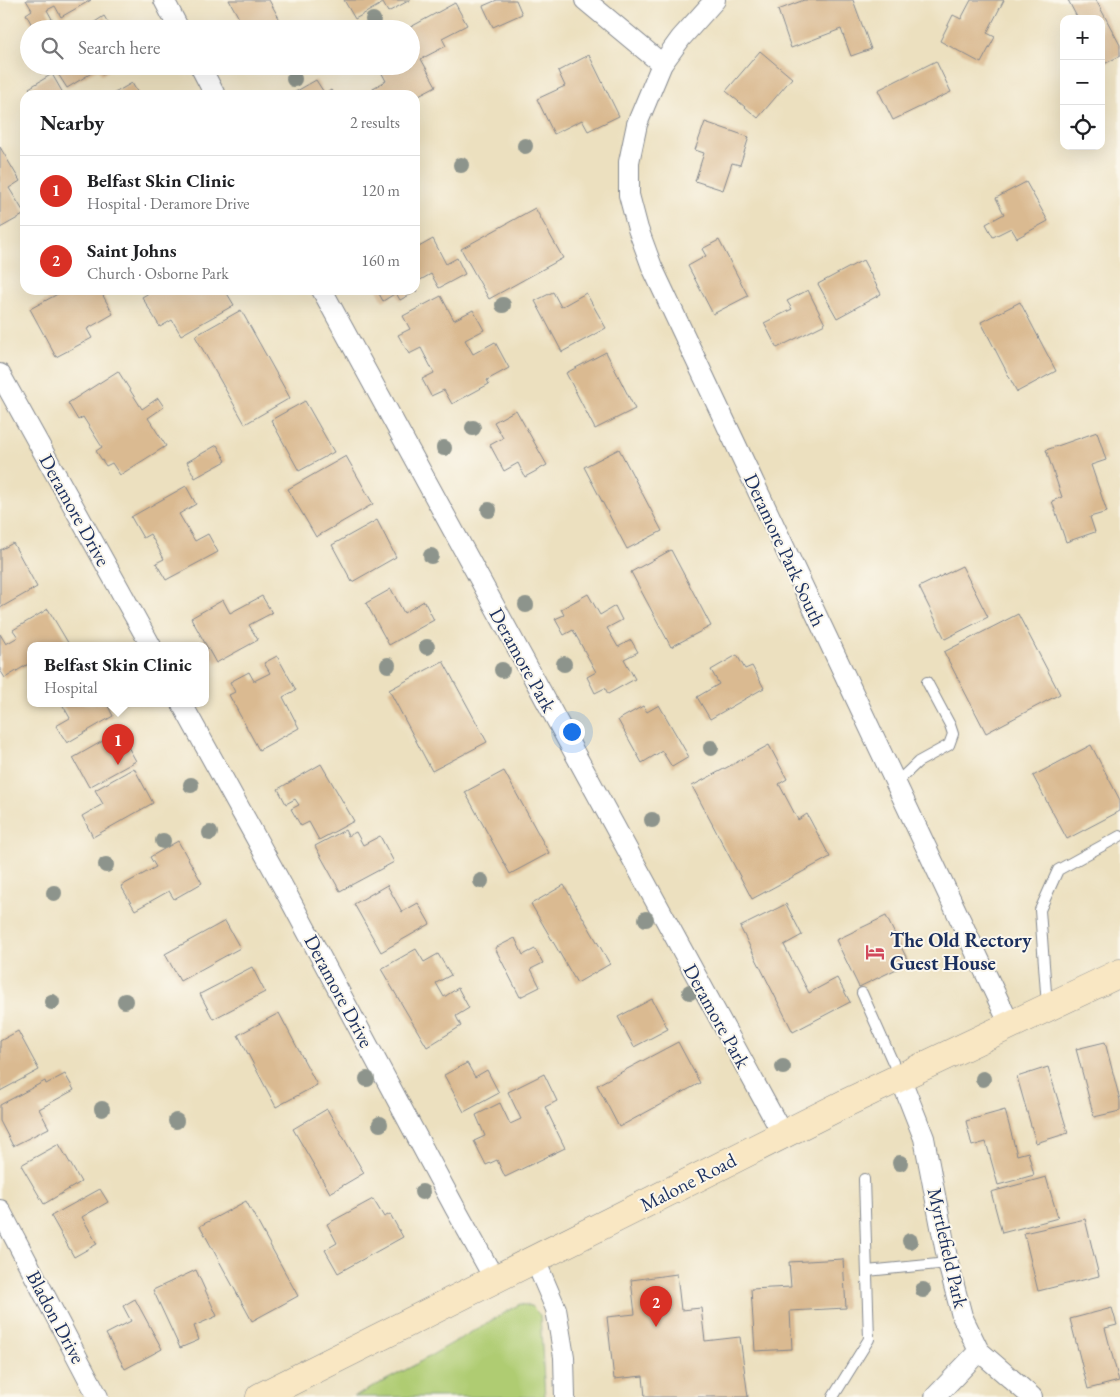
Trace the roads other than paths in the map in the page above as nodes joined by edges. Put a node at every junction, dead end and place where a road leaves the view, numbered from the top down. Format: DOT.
graph roads {
  1 [pos="164,0"];
  2 [pos="585,0"];
  3 [pos="715,0"];
  4 [pos="174,20"];
  5 [pos="662,64"];
  6 [pos="205,75"];
  7 [pos="213,90"];
  8 [pos="325,295"];
  9 [pos="0,374"];
  10 [pos="149,642"];
  11 [pos="927,682"];
  12 [pos="184,707"];
  13 [pos="896,783"];
  14 [pos="1120,836"];
  15 [pos="1120,973"];
  16 [pos="862,993"];
  17 [pos="1047,1007"];
  18 [pos="1010,1025"];
  19 [pos="900,1077"];
  20 [pos="783,1135"];
  21 [pos="864,1179"];
  22 [pos="0,1210"];
  23 [pos="535,1260"];
  24 [pos="948,1263"];
  25 [pos="867,1271"];
  26 [pos="495,1280"];
  27 [pos="979,1351"];
  28 [pos="98,1397"];
  29 [pos="260,1397"];
  30 [pos="565,1397"];
  31 [pos="832,1397"];
  32 [pos="935,1397"];
  33 [pos="1032,1397"];
  1 -- 4 [label="street"];
  2 -- 5 [label="street"];
  3 -- 5 [label="street, Deramore Park South"];
  5 -- 13 [label="street, Deramore Park South"];
  6 -- 7 [label="street"];
  8 -- 20 [label="street, Deramore Park"];
  9 -- 10 [label="street, Deramore Drive"];
  11 -- 13 [label="lane"];
  12 -- 26 [label="street, Deramore Drive"];
  13 -- 18 [label="street, Deramore Park South"];
  14 -- 17 [label="lane"];
  15 -- 17 [label="main road, Malone Road"];
  16 -- 19 [label="lane"];
  17 -- 18 [label="main road, Malone Road"];
  18 -- 19 [label="main road, Malone Road"];
  19 -- 20 [label="main road, Malone Road"];
  19 -- 24 [label="street, Myrtlefield Park"];
  20 -- 23 [label="main road, Malone Road"];
  21 -- 25 [label="lane"];
  22 -- 28 [label="street, Bladon Drive"];
  23 -- 26 [label="main road, Malone Road"];
  23 -- 30 [label="street"];
  24 -- 25 [label="lane"];
  24 -- 27 [label="street, Myrtlefield Park"];
  25 -- 31 [label="lane"];
  26 -- 29 [label="main road, Malone Road"];
  27 -- 32 [label="street"];
  27 -- 33 [label="street, Myrtlefield Park"];
}
